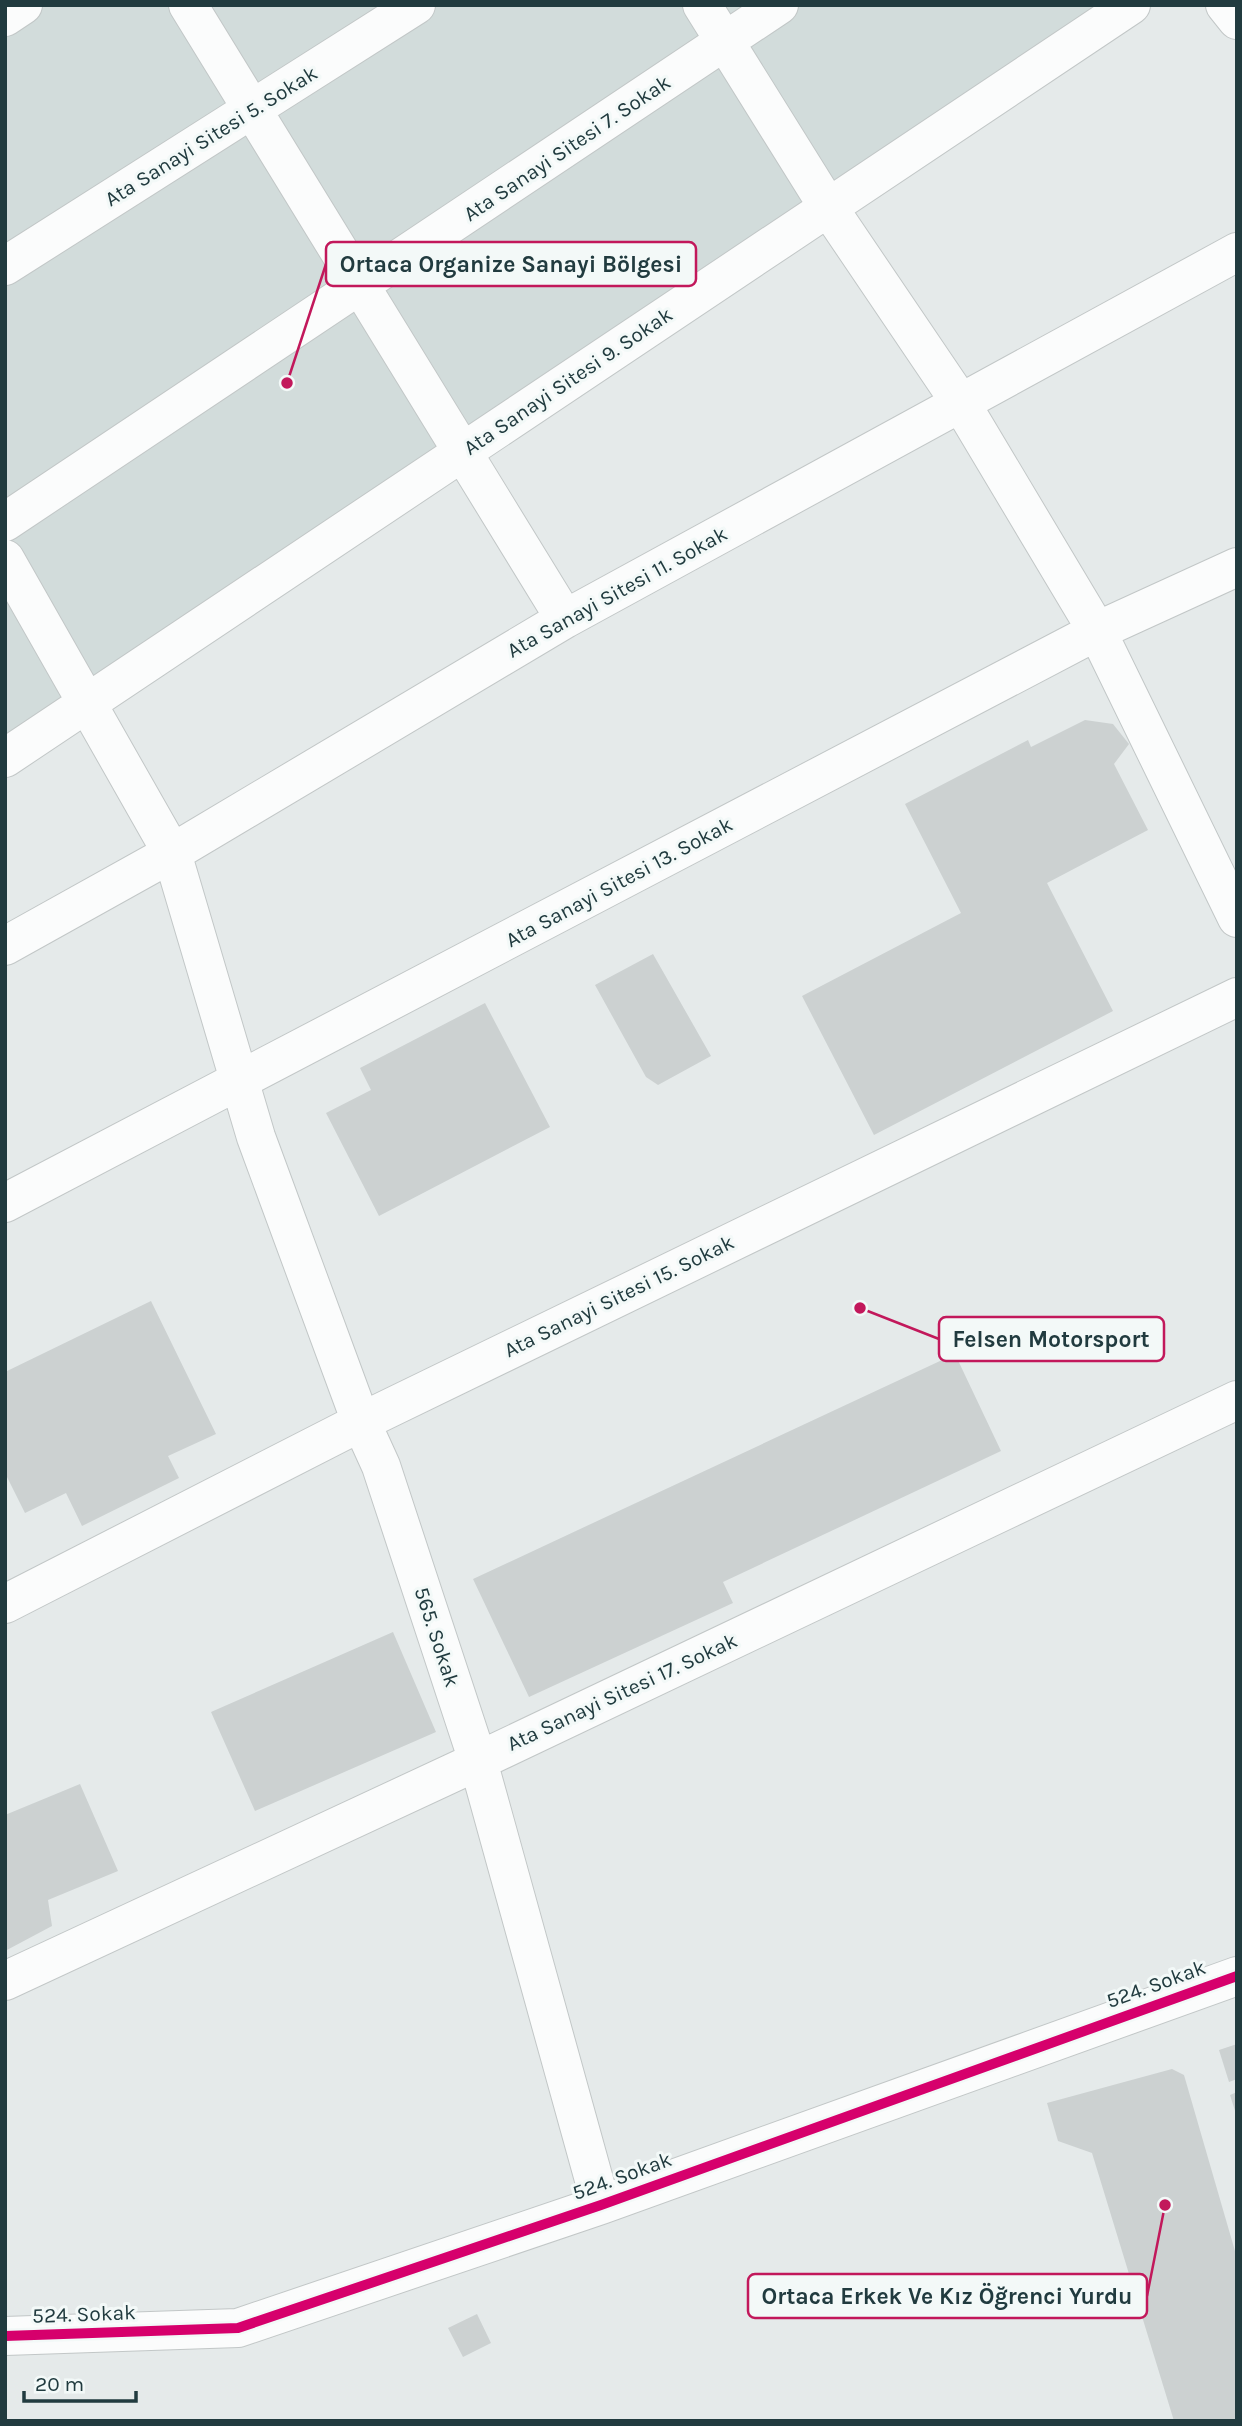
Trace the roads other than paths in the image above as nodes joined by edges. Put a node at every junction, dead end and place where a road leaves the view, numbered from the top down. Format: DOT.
graph roads {
  1 [pos="23,5"];
  2 [pos="188,5"];
  3 [pos="416,5"];
  4 [pos="702,5"];
  5 [pos="779,5"];
  6 [pos="1131,5"];
  7 [pos="1225,5"];
  8 [pos="5,17"];
  9 [pos="1237,20"];
  10 [pos="725,42"];
  11 [pos="252,109"];
  12 [pos="828,207"];
  13 [pos="1237,252"];
  14 [pos="5,266"];
  15 [pos="361,286"];
  16 [pos="962,405"];
  17 [pos="463,452"];
  18 [pos="5,522"];
  19 [pos="5,559"];
  20 [pos="1237,566"];
  21 [pos="565,619"];
  22 [pos="1097,631"];
  23 [pos="87,702"];
  24 [pos="5,758"];
  25 [pos="172,853"];
  26 [pos="1237,918"];
  27 [pos="5,946"];
  28 [pos="1237,997"];
  29 [pos="240,1081"];
  30 [pos="5,1203"];
  31 [pos="1237,1400"];
  32 [pos="361,1422"];
  33 [pos="5,1604"];
  34 [pos="478,1761"];
  35 [pos="1237,1976"];
  36 [pos="5,1981"];
  37 [pos="601,2204"];
  38 [pos="5,2336"];
  1 -- 8 [label="street"];
  2 -- 11 [label="street"];
  3 -- 11 [label="street, Ata Sanayi Sitesi 5. Sokak"];
  4 -- 10 [label="street"];
  5 -- 10 [label="street, Ata Sanayi Sitesi 7. Sokak"];
  6 -- 12 [label="street, Ata Sanayi Sitesi 9. Sokak"];
  7 -- 9 [label="street"];
  10 -- 12 [label="street"];
  10 -- 15 [label="street, Ata Sanayi Sitesi 7. Sokak"];
  11 -- 14 [label="street, Ata Sanayi Sitesi 5. Sokak"];
  11 -- 15 [label="street"];
  12 -- 16 [label="street"];
  12 -- 17 [label="street, Ata Sanayi Sitesi 9. Sokak"];
  13 -- 16 [label="street, Ata Sanayi Sitesi 11. Sokak"];
  15 -- 17 [label="street"];
  15 -- 18 [label="street, Ata Sanayi Sitesi 7. Sokak"];
  16 -- 21 [label="street, Ata Sanayi Sitesi 11. Sokak"];
  16 -- 22 [label="street"];
  17 -- 21 [label="street"];
  17 -- 23 [label="street, Ata Sanayi Sitesi 9. Sokak"];
  19 -- 23 [label="street, 565. Sokak"];
  20 -- 22 [label="street, Ata Sanayi Sitesi 13. Sokak"];
  21 -- 25 [label="street, Ata Sanayi Sitesi 11. Sokak"];
  22 -- 26 [label="street"];
  22 -- 29 [label="street, Ata Sanayi Sitesi 13. Sokak"];
  23 -- 24 [label="street, Ata Sanayi Sitesi 9. Sokak"];
  23 -- 25 [label="street, 565. Sokak"];
  25 -- 27 [label="street, Ata Sanayi Sitesi 11. Sokak"];
  25 -- 29 [label="street, 565. Sokak"];
  28 -- 32 [label="street, Ata Sanayi Sitesi 15. Sokak"];
  29 -- 30 [label="street, Ata Sanayi Sitesi 13. Sokak"];
  29 -- 32 [label="street, 565. Sokak"];
  31 -- 34 [label="street, Ata Sanayi Sitesi 17. Sokak"];
  32 -- 33 [label="street, Ata Sanayi Sitesi 15. Sokak"];
  32 -- 34 [label="street, 565. Sokak"];
  34 -- 36 [label="street, Ata Sanayi Sitesi 17. Sokak"];
  34 -- 37 [label="street, 565. Sokak"];
  35 -- 37 [label="street, 524. Sokak"];
  37 -- 38 [label="street, 524. Sokak"];
}
